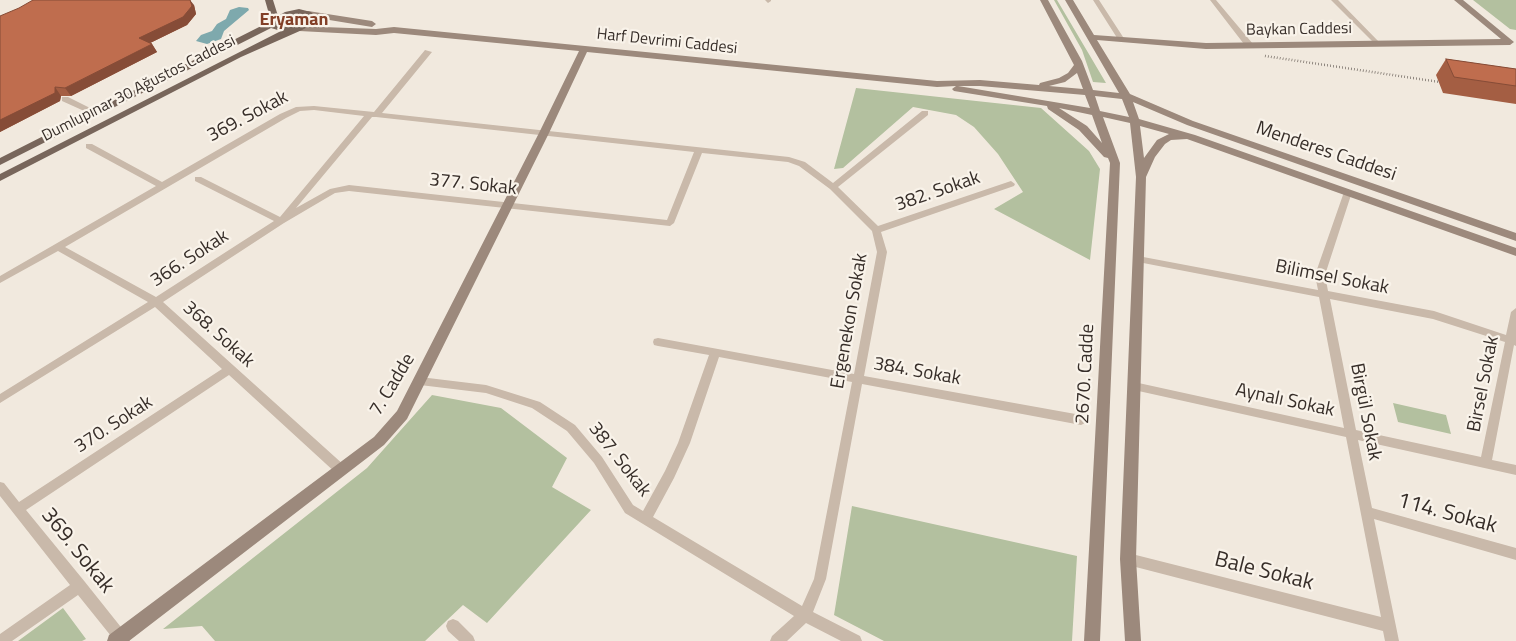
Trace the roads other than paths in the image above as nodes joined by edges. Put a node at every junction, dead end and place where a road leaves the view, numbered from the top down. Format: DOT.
graph roads {
  1 [pos="269,0"];
  2 [pos="1044,0"];
  3 [pos="1068,0"];
  4 [pos="1096,0"];
  5 [pos="1213,0"];
  6 [pos="1334,0"];
  7 [pos="1458,0"];
  8 [pos="296,5"];
  9 [pos="306,13"];
  10 [pos="275,21"];
  11 [pos="296,29"];
  12 [pos="394,30"];
  13 [pos="1090,37"];
  14 [pos="1121,40"];
  15 [pos="1511,41"];
  16 [pos="1378,44"];
  17 [pos="1250,46"];
  18 [pos="584,49"];
  19 [pos="428,52"];
  20 [pos="1078,65"];
  21 [pos="937,84"];
  22 [pos="1017,87"];
  23 [pos="1088,93"];
  24 [pos="1126,96"];
  25 [pos="65,99"];
  26 [pos="1040,102"];
  27 [pos="96,113"];
  28 [pos="925,113"];
  29 [pos="1095,113"];
  30 [pos="373,115"];
  31 [pos="1135,121"];
  32 [pos="544,133"];
  33 [pos="1191,137"];
  34 [pos="89,146"];
  35 [pos="698,150"];
  36 [pos="0,162"];
  37 [pos="1115,163"];
  38 [pos="1141,177"];
  39 [pos="0,178"];
  40 [pos="198,179"];
  41 [pos="1011,184"];
  42 [pos="162,186"];
  43 [pos="833,187"];
  44 [pos="1348,192"];
  45 [pos="508,204"];
  46 [pos="281,221"];
  47 [pos="876,230"];
  48 [pos="1516,238"];
  49 [pos="58,247"];
  50 [pos="1516,252"];
  51 [pos="1138,259"];
  52 [pos="0,280"];
  53 [pos="1324,294"];
  54 [pos="156,302"];
  55 [pos="1516,312"];
  56 [pos="1513,341"];
  57 [pos="658,342"];
  58 [pos="715,353"];
  59 [pos="230,369"];
  60 [pos="858,379"];
  61 [pos="420,381"];
  62 [pos="1134,386"];
  63 [pos="0,399"];
  64 [pos="1081,420"];
  65 [pos="1351,433"];
  66 [pos="1486,463"];
  67 [pos="341,470"];
  68 [pos="1516,470"];
  69 [pos="0,487"];
  70 [pos="18,510"];
  71 [pos="1367,512"];
  72 [pos="645,519"];
  73 [pos="1516,554"];
  74 [pos="1128,559"];
  75 [pos="80,586"];
  76 [pos="805,614"];
  77 [pos="453,626"];
  78 [pos="1389,626"];
  79 [pos="120,640"];
  80 [pos="1,641"];
  81 [pos="468,641"];
  82 [pos="777,641"];
  83 [pos="855,641"];
  84 [pos="1092,641"];
  85 [pos="1133,641"];
  86 [pos="1392,641"];
  1 -- 10 [label="main road"];
  2 -- 20 [label="main road, 2670. Cadde"];
  3 -- 13 [label="main road"];
  4 -- 14 [label="street"];
  5 -- 17 [label="street"];
  6 -- 16 [label="street"];
  7 -- 15 [label="main road"];
  8 -- 9 [label="main road"];
  9 -- 10 [label="main road, Dumlupınar 30 Ağustos Caddesi"];
  9 -- 11 [label="main road"];
  9 -- 12 [label="main road, Harf Devrimi Caddesi"];
  10 -- 11 [label="main road"];
  10 -- 27 [label="main road, Dumlupınar 30 Ağustos Caddesi"];
  11 -- 12 [label="main road, Harf Devrimi Caddesi"];
  11 -- 39 [label="main road, Dumlupınar 30 Ağustos Caddesi"];
  12 -- 18 [label="main road, Harf Devrimi Caddesi"];
  13 -- 14 [label="main road, Baykan Caddesi"];
  13 -- 24 [label="main road"];
  14 -- 17 [label="main road, Baykan Caddesi"];
  15 -- 16 [label="main road, Baykan Caddesi"];
  16 -- 17 [label="main road, Baykan Caddesi"];
  18 -- 21 [label="main road, Harf Devrimi Caddesi"];
  18 -- 32 [label="main road, 7. Cadde"];
  19 -- 30 [label="street, 366. Sokak"];
  20 -- 22 [label="main road"];
  20 -- 23 [label="main road, 2670. Cadde"];
  21 -- 22 [label="main road, Harf Devrimi Caddesi"];
  21 -- 26 [label="main road, Harf Devrimi Caddesi"];
  22 -- 23 [label="main road, Harf Devrimi Caddesi"];
  23 -- 24 [label="main road, Harf Devrimi Caddesi"];
  23 -- 29 [label="main road, 2670. Cadde"];
  24 -- 31 [label="main road"];
  24 -- 48 [label="main road, Menderes Caddesi"];
  25 -- 27 [label="street"];
  26 -- 29 [label="main road, Harf Devrimi Caddesi"];
  26 -- 37 [label="main road"];
  27 -- 36 [label="main road, Dumlupınar 30 Ağustos Caddesi"];
  28 -- 43 [label="street"];
  29 -- 31 [label="main road, Harf Devrimi Caddesi"];
  29 -- 37 [label="main road, 2670. Cadde"];
  30 -- 32 [label="street, 369. Sokak"];
  30 -- 42 [label="street, 369. Sokak"];
  30 -- 46 [label="street, 366. Sokak"];
  31 -- 33 [label="main road, Menderes Caddesi"];
  31 -- 38 [label="main road"];
  32 -- 35 [label="street, Ergenekon Sokak"];
  32 -- 45 [label="main road, 7. Cadde"];
  33 -- 38 [label="main road"];
  33 -- 44 [label="main road, Menderes Caddesi"];
  34 -- 42 [label="street"];
  35 -- 43 [label="street, Ergenekon Sokak"];
  35 -- 45 [label="street, 377. Sokak"];
  37 -- 84 [label="main road, 2670. Cadde"];
  38 -- 51 [label="main road"];
  40 -- 46 [label="street"];
  41 -- 47 [label="street, 382. Sokak"];
  42 -- 49 [label="street, 369. Sokak"];
  43 -- 47 [label="street, Ergenekon Sokak"];
  44 -- 50 [label="main road, Menderes Caddesi"];
  44 -- 53 [label="street, Birgül Sokak"];
  45 -- 46 [label="street, 377. Sokak"];
  45 -- 61 [label="main road, 7. Cadde"];
  46 -- 54 [label="street, 366. Sokak"];
  47 -- 60 [label="street, Ergenekon Sokak"];
  49 -- 52 [label="street, 369. Sokak"];
  49 -- 54 [label="street, 368. Sokak"];
  51 -- 53 [label="street, Bilimsel Sokak"];
  51 -- 62 [label="main road"];
  53 -- 56 [label="street, Bilimsel Sokak"];
  53 -- 65 [label="street, Birgül Sokak"];
  54 -- 59 [label="street, 368. Sokak"];
  54 -- 63 [label="street, 366. Sokak"];
  55 -- 56 [label="street, Birsel Sokak"];
  56 -- 66 [label="street, Birsel Sokak"];
  57 -- 58 [label="street, 384. Sokak"];
  58 -- 60 [label="street, 384. Sokak"];
  58 -- 72 [label="street"];
  59 -- 67 [label="street, 368. Sokak"];
  59 -- 70 [label="street, 370. Sokak"];
  60 -- 64 [label="street, 384. Sokak"];
  60 -- 76 [label="street, Ergenekon Sokak"];
  61 -- 67 [label="main road, 7. Cadde"];
  61 -- 72 [label="street, 387. Sokak"];
  62 -- 65 [label="street, Aynalı Sokak"];
  62 -- 74 [label="main road"];
  65 -- 66 [label="street, Aynalı Sokak"];
  65 -- 71 [label="street, Birgül Sokak"];
  66 -- 68 [label="street, Aynalı Sokak"];
  67 -- 79 [label="main road, 7. Cadde"];
  69 -- 70 [label="street, 369. Sokak"];
  70 -- 75 [label="street, 369. Sokak"];
  71 -- 73 [label="street, 114. Sokak"];
  71 -- 78 [label="street, Birgül Sokak"];
  72 -- 76 [label="street, 387. Sokak"];
  74 -- 78 [label="street, Bale Sokak"];
  74 -- 85 [label="main road"];
  75 -- 79 [label="street, 369. Sokak"];
  75 -- 80 [label="street"];
  76 -- 82 [label="street, Ergenekon Sokak"];
  76 -- 83 [label="street, 387. Sokak"];
  77 -- 81 [label="street"];
  78 -- 86 [label="street, Birgül Sokak"];
}
